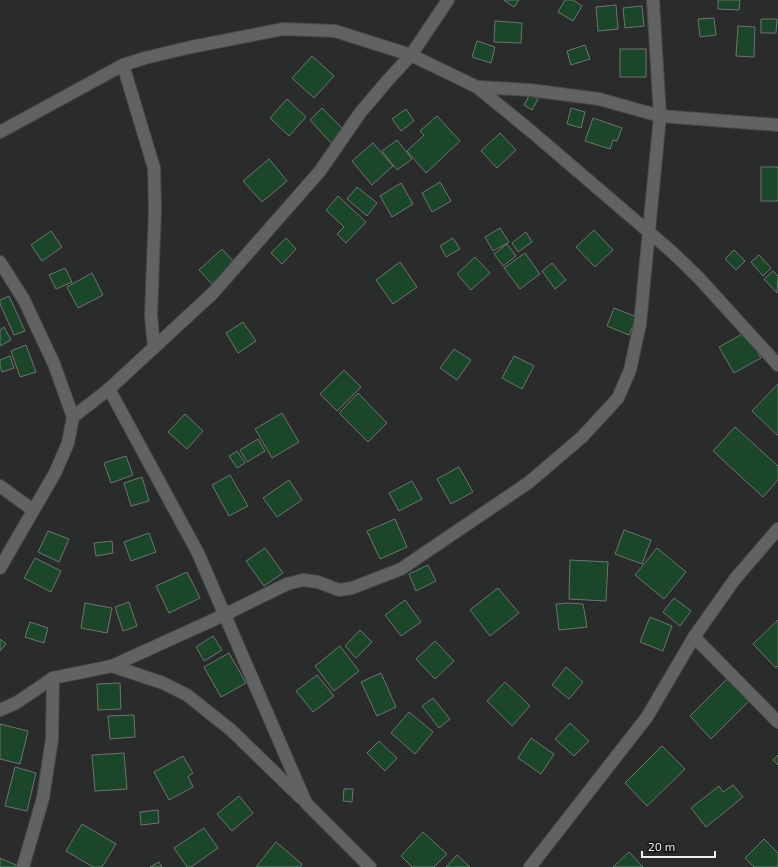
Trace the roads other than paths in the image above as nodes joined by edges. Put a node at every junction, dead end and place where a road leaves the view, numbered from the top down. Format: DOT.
graph roads {
  1 [pos="448,0"];
  2 [pos="653,0"];
  3 [pos="411,55"];
  4 [pos="124,65"];
  5 [pos="477,87"];
  6 [pos="660,116"];
  7 [pos="778,125"];
  8 [pos="0,132"];
  9 [pos="650,233"];
  10 [pos="0,262"];
  11 [pos="154,348"];
  12 [pos="778,365"];
  13 [pos="109,389"];
  14 [pos="73,418"];
  15 [pos="0,486"];
  16 [pos="33,510"];
  17 [pos="778,529"];
  18 [pos="0,568"];
  19 [pos="224,615"];
  20 [pos="694,637"];
  21 [pos="112,666"];
  22 [pos="53,678"];
  23 [pos="0,710"];
  24 [pos="778,722"];
  25 [pos="306,804"];
  26 [pos="23,867"];
  27 [pos="370,867"];
  28 [pos="530,867"];
  1 -- 3 [label="street"];
  2 -- 6 [label="street"];
  3 -- 4 [label="street"];
  3 -- 5 [label="street"];
  3 -- 11 [label="street"];
  4 -- 8 [label="street"];
  4 -- 11 [label="street"];
  5 -- 6 [label="street"];
  5 -- 9 [label="street"];
  6 -- 7 [label="street"];
  6 -- 9 [label="street"];
  9 -- 12 [label="street"];
  9 -- 19 [label="street"];
  10 -- 14 [label="street"];
  11 -- 13 [label="street"];
  13 -- 14 [label="street"];
  13 -- 19 [label="street"];
  14 -- 16 [label="street"];
  15 -- 16 [label="street"];
  16 -- 18 [label="street"];
  17 -- 20 [label="street"];
  19 -- 21 [label="street"];
  19 -- 25 [label="street"];
  20 -- 24 [label="street"];
  20 -- 28 [label="street"];
  21 -- 22 [label="street"];
  21 -- 25 [label="street"];
  22 -- 23 [label="street"];
  22 -- 26 [label="street"];
  25 -- 27 [label="street"];
}
